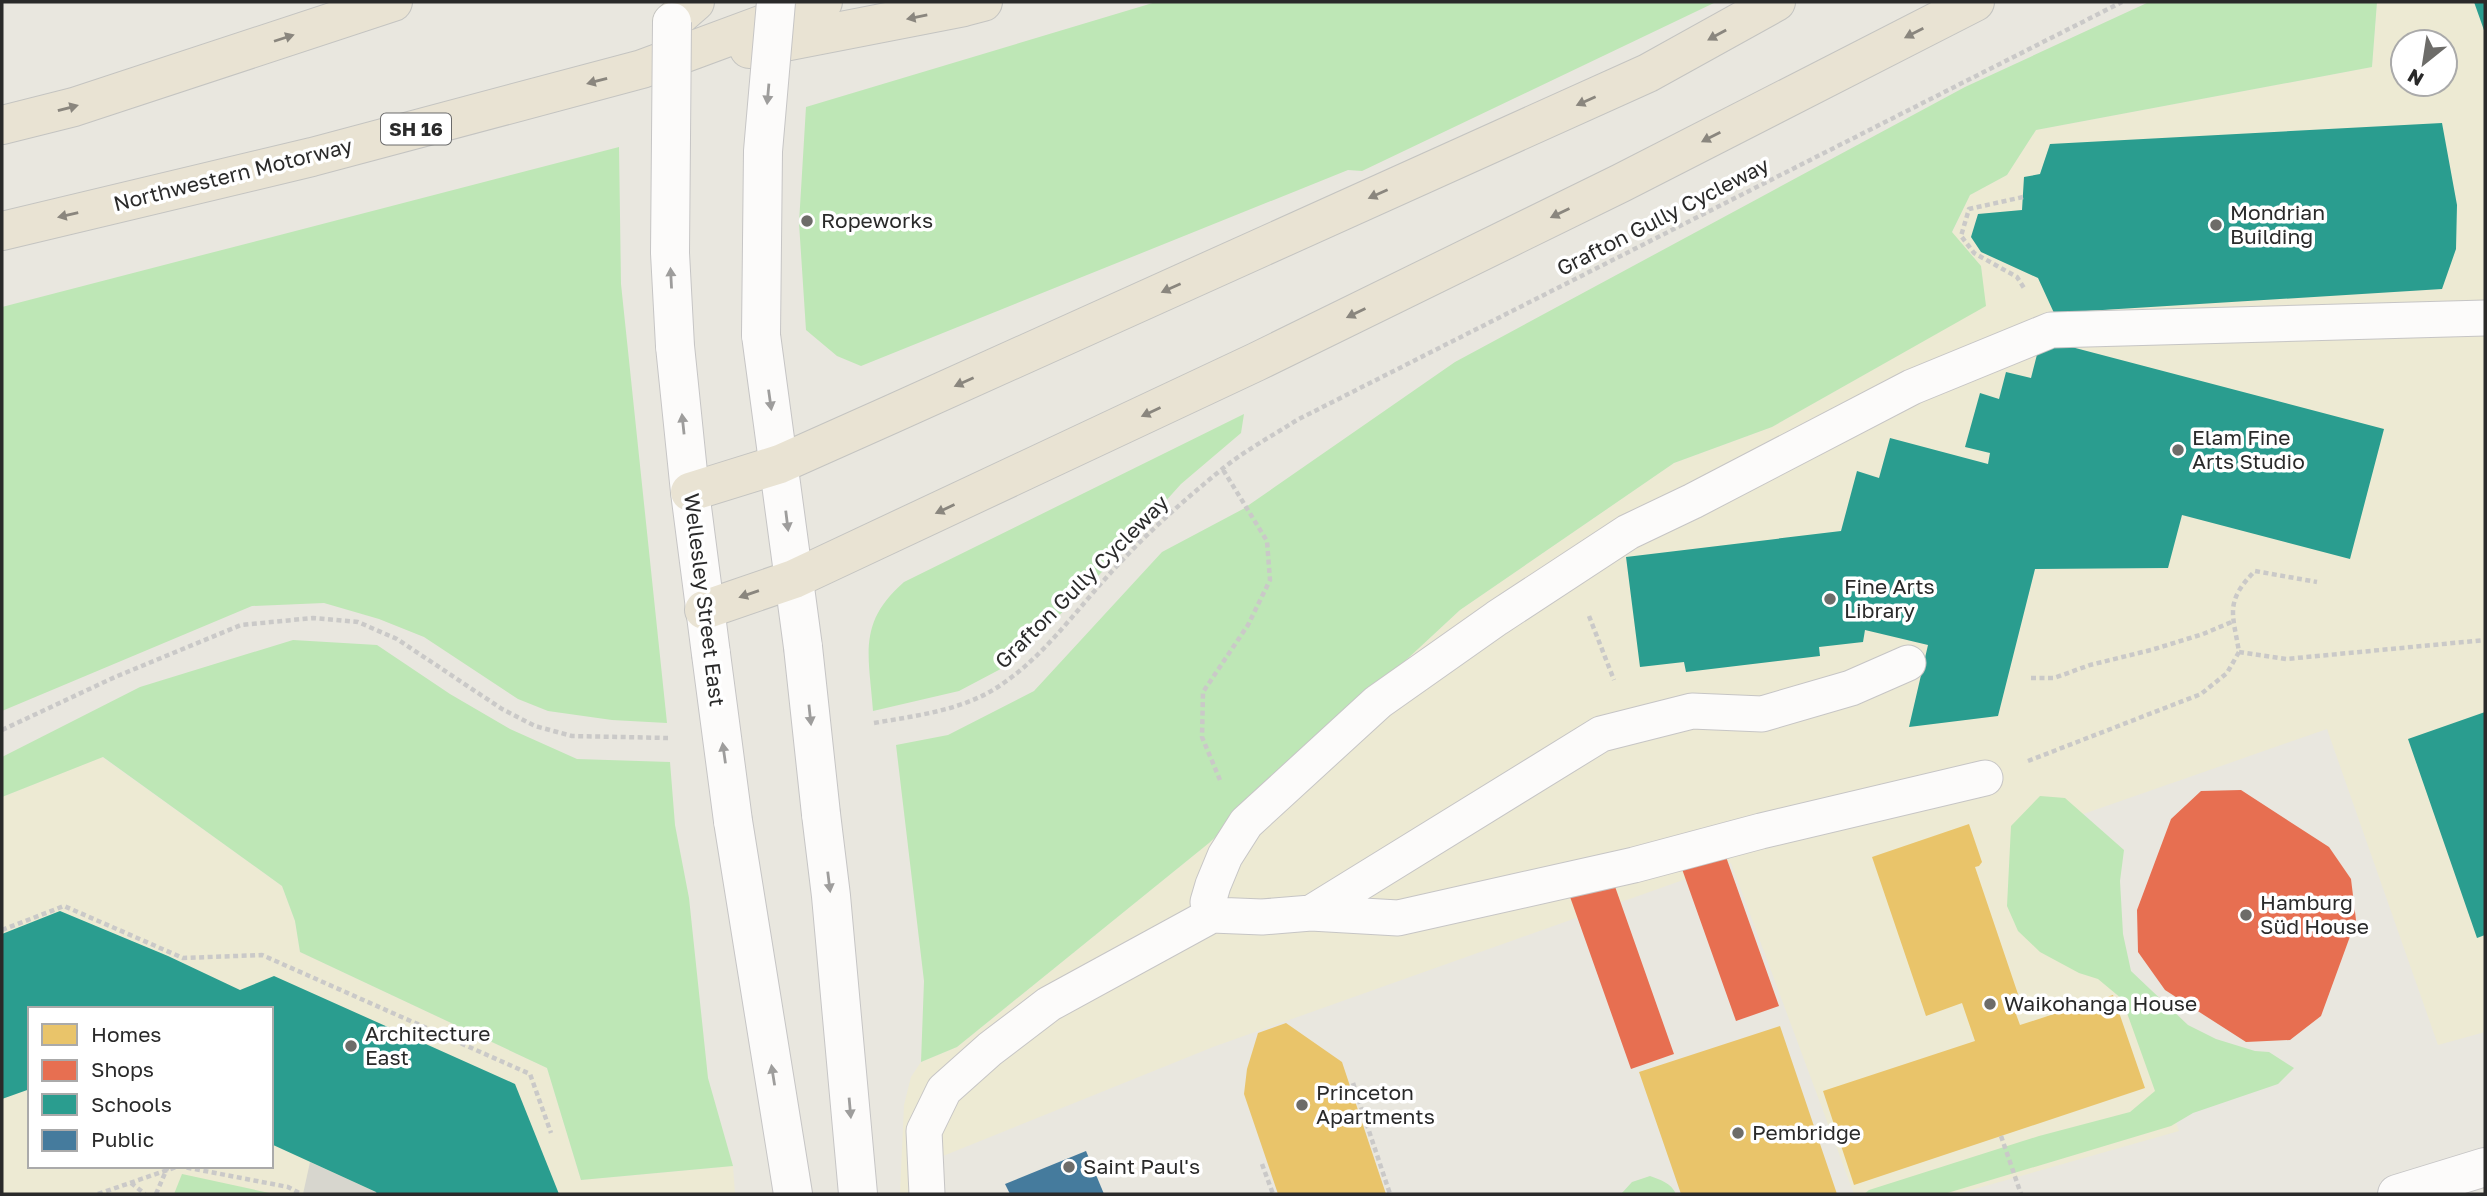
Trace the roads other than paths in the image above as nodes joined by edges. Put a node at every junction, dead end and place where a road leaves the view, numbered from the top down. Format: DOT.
graph roads {
  1 [pos="393,2"];
  2 [pos="776,2"];
  3 [pos="823,2"];
  4 [pos="983,2"];
  5 [pos="1776,2"];
  6 [pos="1975,2"];
  7 [pos="681,8"];
  8 [pos="642,69"];
  9 [pos="2,125"];
  10 [pos="2,231"];
  11 [pos="2485,318"];
  12 [pos="780,464"];
  13 [pos="690,492"];
  14 [pos="794,579"];
  15 [pos="704,610"];
  16 [pos="1908,663"];
  17 [pos="1985,778"];
  18 [pos="1311,913"];
  19 [pos="1212,915"];
  20 [pos="2485,1167"];
  21 [pos="2407,1193"];
  22 [pos="793,1194"];
  23 [pos="858,1194"];
  24 [pos="927,1194"];
  9 -- 1 [label="highway, one-way"];
  2 -- 12 [label="main road, one-way, bridge"];
  3 -- 8 [label="highway, Northwestern Motorway / SH 16"];
  4 -- 8 [label="highway, one-way"];
  5 -- 12 [label="highway, one-way"];
  6 -- 14 [label="highway, one-way"];
  13 -- 7 [label="main road, Wellesley Street East, one-way, bridge"];
  8 -- 10 [label="highway, Northwestern Motorway / SH 16, one-way"];
  11 -- 19 [label="lane"];
  12 -- 13 [label="highway"];
  12 -- 14 [label="main road, one-way"];
  13 -- 15 [label="main road, Wellesley Street East"];
  14 -- 15 [label="highway, one-way"];
  14 -- 23 [label="main road, one-way, bridge"];
  22 -- 15 [label="main road, Wellesley Street East, one-way, bridge"];
  16 -- 18 [label="lane"];
  17 -- 18 [label="lane"];
  18 -- 19 [label="lane"];
  19 -- 24 [label="lane"];
  20 -- 21 [label="main road"];
}
